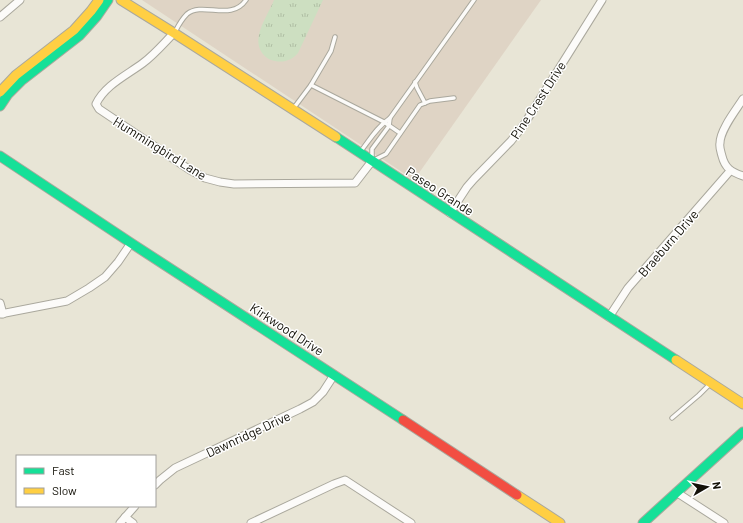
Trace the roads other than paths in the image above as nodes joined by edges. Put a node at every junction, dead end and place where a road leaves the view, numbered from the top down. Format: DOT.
graph roads {
  1 [pos="20,0"];
  2 [pos="99,0"];
  3 [pos="108,0"];
  4 [pos="246,0"];
  5 [pos="474,0"];
  6 [pos="602,0"];
  7 [pos="125,1"];
  8 [pos="0,17"];
  9 [pos="174,33"];
  10 [pos="335,37"];
  11 [pos="415,82"];
  12 [pos="311,85"];
  13 [pos="0,92"];
  14 [pos="454,98"];
  15 [pos="743,99"];
  16 [pos="425,103"];
  17 [pos="0,106"];
  18 [pos="293,110"];
  19 [pos="390,118"];
  20 [pos="384,122"];
  21 [pos="389,126"];
  22 [pos="400,133"];
  23 [pos="360,154"];
  24 [pos="0,156"];
  25 [pos="372,161"];
  26 [pos="730,171"];
  27 [pos="743,176"];
  28 [pos="450,213"];
  29 [pos="131,243"];
  30 [pos="0,303"];
  31 [pos="1,314"];
  32 [pos="609,317"];
  33 [pos="334,375"];
  34 [pos="711,383"];
  35 [pos="743,404"];
  36 [pos="672,418"];
  37 [pos="743,432"];
  38 [pos="156,484"];
  39 [pos="676,492"];
  40 [pos="135,507"];
  41 [pos="126,517"];
  42 [pos="120,523"];
  43 [pos="133,523"];
  44 [pos="251,523"];
  45 [pos="411,523"];
  46 [pos="558,523"];
  47 [pos="643,523"];
  48 [pos="724,523"];
  1 -- 8 [label="street"];
  2 -- 13 [label="main road"];
  3 -- 17 [label="main road"];
  4 -- 9 [label="lane"];
  5 -- 11 [label="lane"];
  6 -- 28 [label="street, Pine Crest Drive"];
  7 -- 9 [label="main road, Paseo Grande"];
  9 -- 18 [label="main road, Paseo Grande"];
  9 -- 25 [label="street, Hummingbird Lane"];
  10 -- 12 [label="lane"];
  11 -- 16 [label="lane"];
  11 -- 19 [label="lane"];
  12 -- 18 [label="lane"];
  12 -- 20 [label="lane"];
  14 -- 16 [label="lane"];
  15 -- 26 [label="street"];
  16 -- 22 [label="lane"];
  18 -- 23 [label="main road, Paseo Grande"];
  19 -- 20 [label="lane"];
  19 -- 21 [label="lane"];
  20 -- 21 [label="lane"];
  20 -- 23 [label="lane"];
  21 -- 22 [label="lane"];
  21 -- 25 [label="lane"];
  22 -- 25 [label="lane"];
  23 -- 25 [label="main road, Paseo Grande"];
  24 -- 29 [label="main road, Kirkwood Drive"];
  25 -- 28 [label="main road, Paseo Grande"];
  26 -- 27 [label="street"];
  26 -- 32 [label="street, Braeburn Drive"];
  28 -- 32 [label="main road, Paseo Grande"];
  29 -- 31 [label="street"];
  29 -- 33 [label="main road, Kirkwood Drive"];
  30 -- 31 [label="street"];
  32 -- 34 [label="main road, Paseo Grande"];
  33 -- 38 [label="street, Dawnridge Drive"];
  33 -- 46 [label="main road, Kirkwood Drive"];
  34 -- 35 [label="main road, Paseo Grande"];
  34 -- 36 [label="lane"];
  37 -- 39 [label="main road"];
  39 -- 47 [label="main road"];
  39 -- 48 [label="street"];
  40 -- 41 [label="street"];
  41 -- 42 [label="street"];
  41 -- 43 [label="street"];
  44 -- 45 [label="street"];
}
